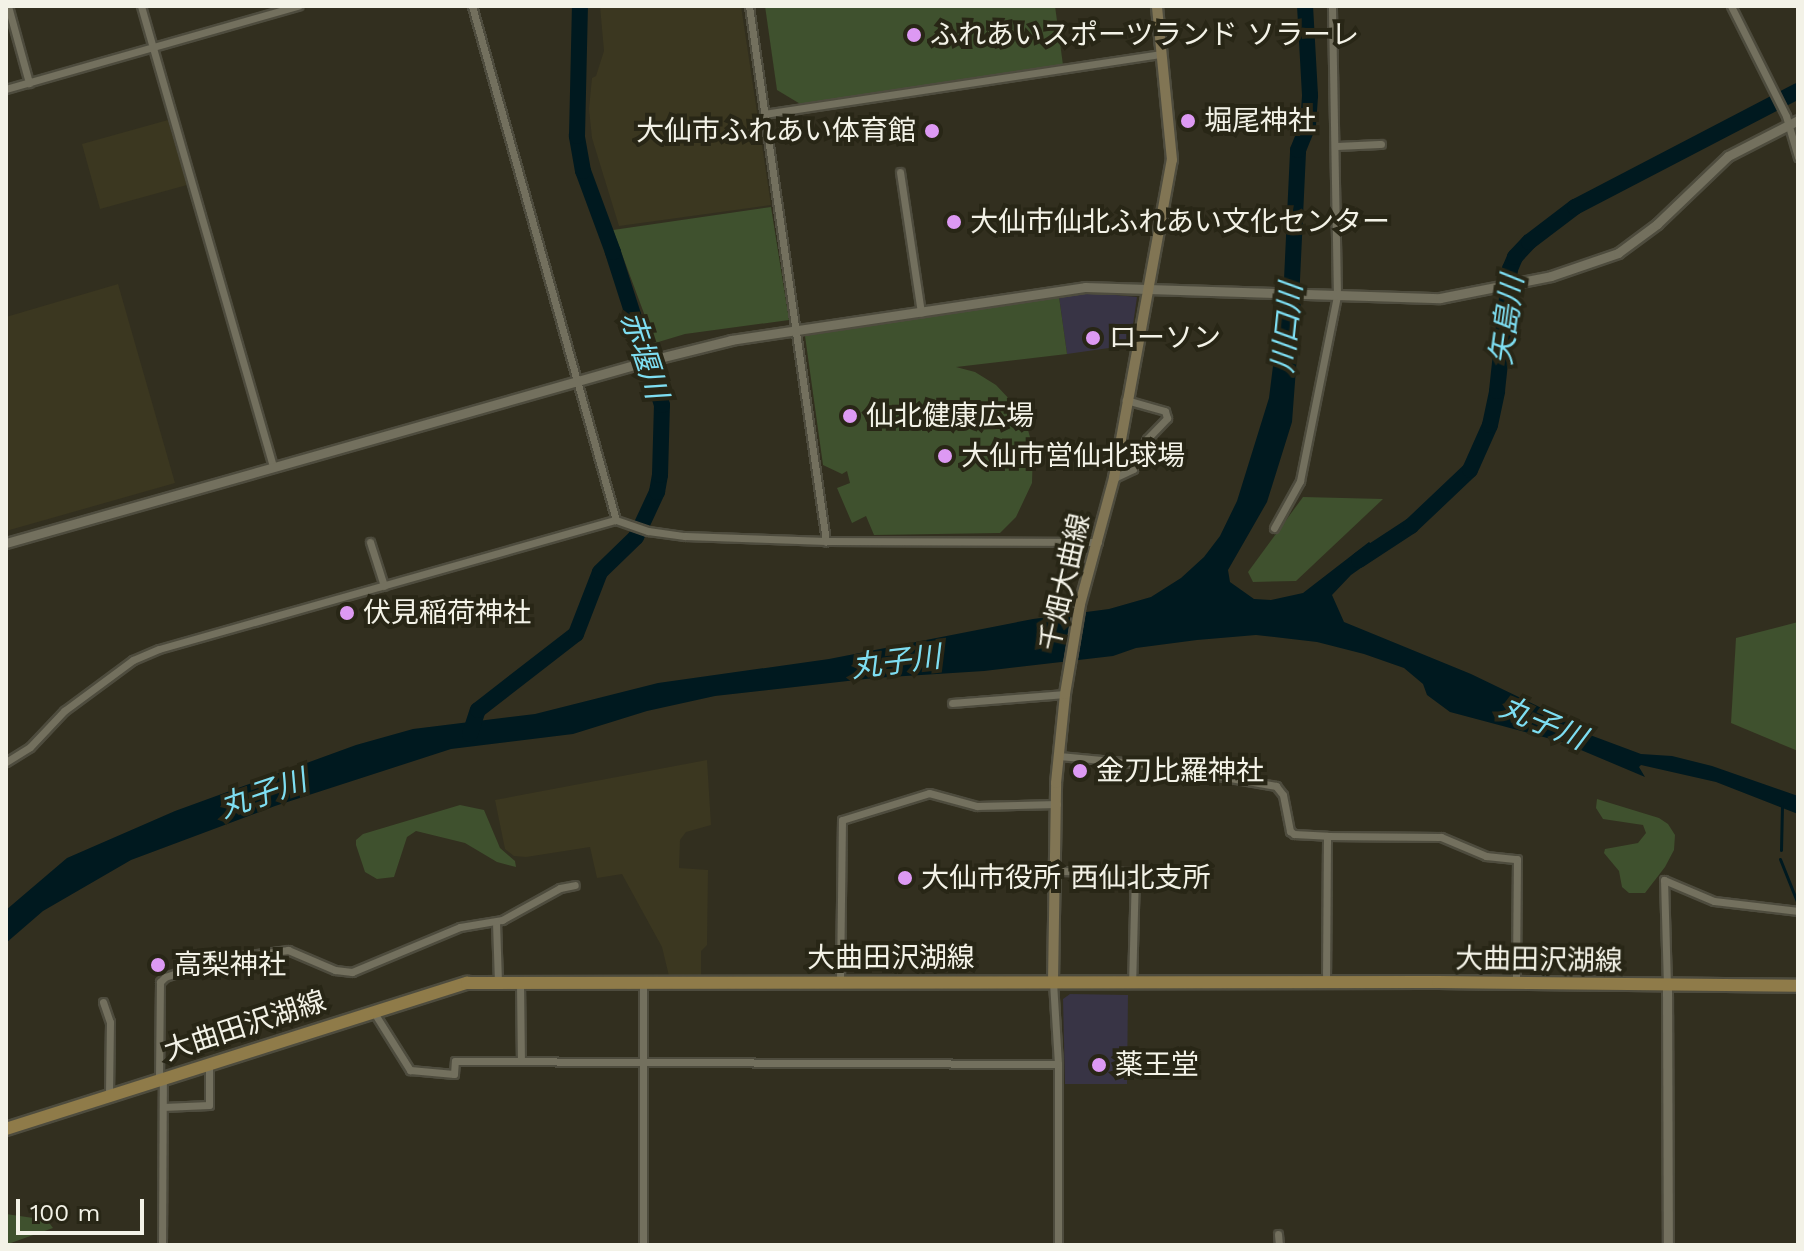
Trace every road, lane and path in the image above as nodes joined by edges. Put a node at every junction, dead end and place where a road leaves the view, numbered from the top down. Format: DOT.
graph roads {
  1 [pos="8,6"];
  2 [pos="141,6"];
  3 [pos="298,6"];
  4 [pos="472,6"];
  5 [pos="749,6"];
  6 [pos="1157,6"];
  7 [pos="1332,6"];
  8 [pos="1731,6"];
  9 [pos="153,47"];
  10 [pos="1161,54"];
  11 [pos="29,83"];
  12 [pos="6,89"];
  13 [pos="764,114"];
  14 [pos="1791,120"];
  15 [pos="1381,144"];
  16 [pos="1335,146"];
  17 [pos="1798,157"];
  18 [pos="900,172"];
  19 [pos="1148,289"];
  20 [pos="1332,296"];
  21 [pos="921,312"];
  22 [pos="796,331"];
  23 [pos="577,380"];
  24 [pos="1126,400"];
  25 [pos="273,467"];
  26 [pos="1114,478"];
  27 [pos="616,520"];
  28 [pos="1274,528"];
  29 [pos="826,541"];
  30 [pos="370,542"];
  31 [pos="1098,542"];
  32 [pos="6,543"];
  33 [pos="384,586"];
  34 [pos="1065,694"];
  35 [pos="952,703"];
  36 [pos="1059,756"];
  37 [pos="6,762"];
  38 [pos="1057,804"];
  39 [pos="1327,836"];
  40 [pos="1056,871"];
  41 [pos="575,885"];
  42 [pos="1798,911"];
  43 [pos="496,922"];
  44 [pos="840,982"];
  45 [pos="1053,982"];
  46 [pos="498,983"];
  47 [pos="520,983"];
  48 [pos="643,983"];
  49 [pos="1132,983"];
  50 [pos="1326,984"];
  51 [pos="1516,984"];
  52 [pos="1667,986"];
  53 [pos="1798,986"];
  54 [pos="103,1002"];
  55 [pos="373,1010"];
  56 [pos="521,1061"];
  57 [pos="209,1062"];
  58 [pos="643,1062"];
  59 [pos="1058,1064"];
  60 [pos="161,1078"];
  61 [pos="109,1095"];
  62 [pos="163,1107"];
  63 [pos="6,1129"];
  64 [pos="1278,1234"];
  65 [pos="162,1245"];
  66 [pos="643,1245"];
  67 [pos="1058,1245"];
  68 [pos="1279,1245"];
  69 [pos="1668,1245"];
  1 -- 11 [label="street"];
  2 -- 9 [label="street"];
  3 -- 9 [label="street"];
  4 -- 23 [label="street"];
  5 -- 13 [label="street"];
  6 -- 10 [label="main road, 千畑大曲線"];
  7 -- 16 [label="street"];
  8 -- 14 [label="street"];
  9 -- 11 [label="street"];
  9 -- 25 [label="street"];
  10 -- 13 [label="street"];
  10 -- 19 [label="main road, 千畑大曲線"];
  11 -- 12 [label="street"];
  13 -- 22 [label="street"];
  14 -- 17 [label="street"];
  14 -- 20 [label="street"];
  15 -- 16 [label="street"];
  16 -- 20 [label="street"];
  18 -- 21 [label="street"];
  19 -- 20 [label="street"];
  19 -- 21 [label="street"];
  19 -- 24 [label="main road, 千畑大曲線"];
  20 -- 28 [label="street"];
  21 -- 22 [label="street"];
  22 -- 23 [label="street"];
  22 -- 29 [label="street"];
  23 -- 25 [label="street"];
  23 -- 27 [label="street"];
  24 -- 26 [label="main road, 千畑大曲線"];
  24 -- 26 [label="street"];
  25 -- 32 [label="street"];
  26 -- 31 [label="main road, 千畑大曲線"];
  27 -- 29 [label="street"];
  27 -- 33 [label="street"];
  29 -- 31 [label="street"];
  30 -- 33 [label="street"];
  31 -- 34 [label="main road, 千畑大曲線"];
  33 -- 37 [label="street"];
  34 -- 35 [label="street"];
  34 -- 36 [label="main road, 千畑大曲線"];
  36 -- 38 [label="main road, 千畑大曲線"];
  36 -- 39 [label="street"];
  38 -- 40 [label="main road, 千畑大曲線"];
  38 -- 44 [label="street"];
  39 -- 50 [label="street"];
  39 -- 51 [label="street"];
  40 -- 45 [label="main road, 千畑大曲線"];
  40 -- 49 [label="street"];
  41 -- 43 [label="street"];
  42 -- 52 [label="street"];
  43 -- 46 [label="street"];
  43 -- 60 [label="street"];
  44 -- 45 [label="main road, 大曲田沢湖線"];
  44 -- 48 [label="main road, 大曲田沢湖線"];
  45 -- 49 [label="main road, 大曲田沢湖線"];
  45 -- 59 [label="street"];
  46 -- 47 [label="main road, 大曲田沢湖線"];
  46 -- 55 [label="main road, 大曲田沢湖線"];
  47 -- 48 [label="main road, 大曲田沢湖線"];
  47 -- 56 [label="street"];
  48 -- 58 [label="street"];
  49 -- 50 [label="main road, 大曲田沢湖線"];
  50 -- 51 [label="main road, 大曲田沢湖線"];
  51 -- 52 [label="main road, 大曲田沢湖線"];
  52 -- 53 [label="main road, 大曲田沢湖線"];
  52 -- 69 [label="street"];
  54 -- 61 [label="street"];
  55 -- 56 [label="street"];
  55 -- 57 [label="main road, 大曲田沢湖線"];
  56 -- 58 [label="street"];
  57 -- 60 [label="main road, 大曲田沢湖線"];
  57 -- 62 [label="street"];
  58 -- 59 [label="street"];
  58 -- 66 [label="street"];
  59 -- 67 [label="street"];
  60 -- 61 [label="main road, 大曲田沢湖線"];
  60 -- 62 [label="street"];
  61 -- 63 [label="main road, 大曲田沢湖線"];
  62 -- 65 [label="street"];
  64 -- 68 [label="street"];
}
